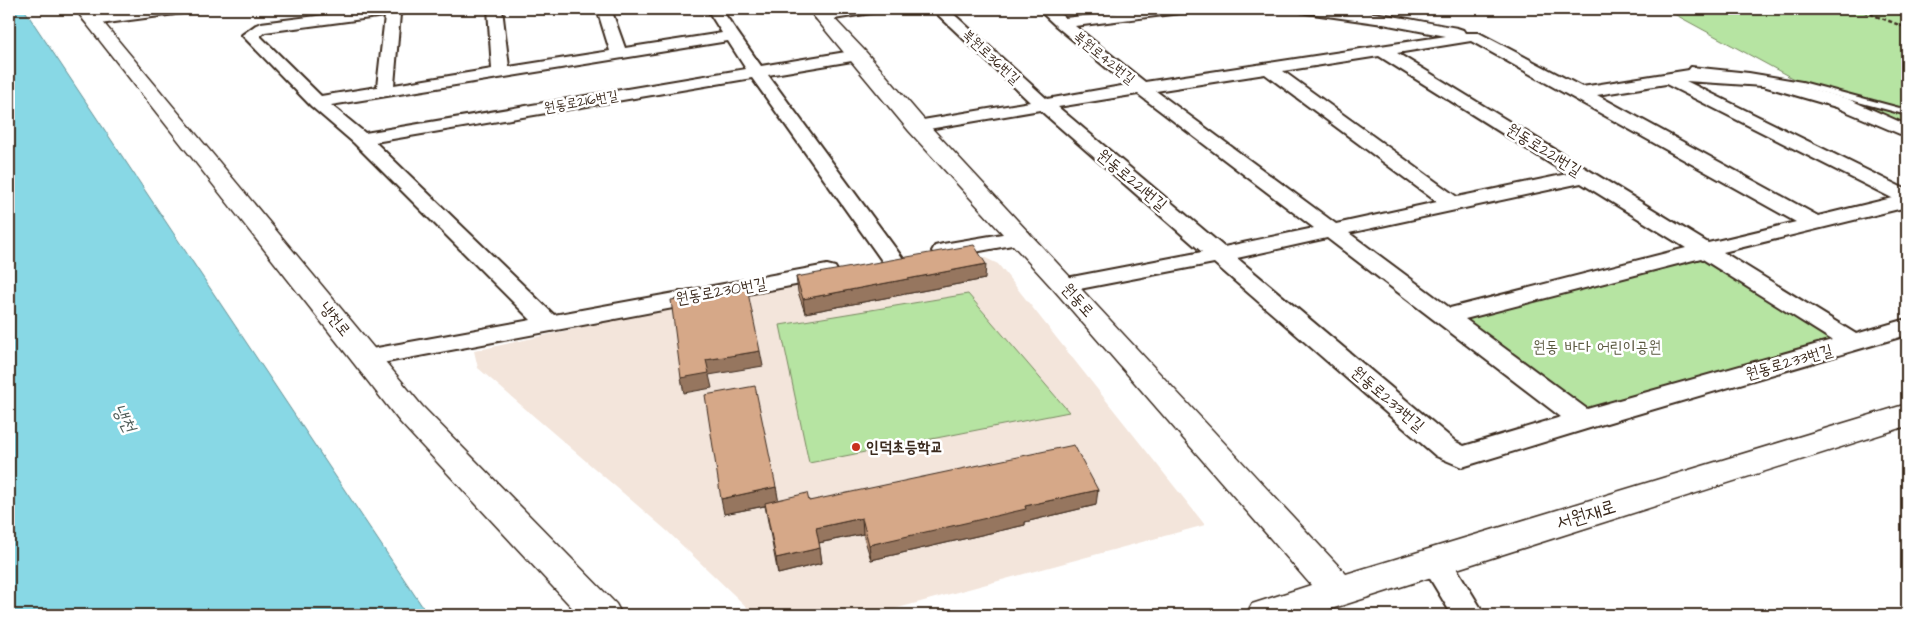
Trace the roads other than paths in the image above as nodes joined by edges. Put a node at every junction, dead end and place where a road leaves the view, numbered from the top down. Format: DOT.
graph roads {
  1 [pos="183,9"];
  2 [pos="495,9"];
  3 [pos="604,9"];
  4 [pos="714,9"];
  5 [pos="871,9"];
  6 [pos="939,9"];
  7 [pos="1045,9"];
  8 [pos="1180,9"];
  9 [pos="1306,9"];
  10 [pos="398,10"];
  11 [pos="1336,11"];
  12 [pos="819,12"];
  13 [pos="88,14"];
  14 [pos="1061,23"];
  15 [pos="733,36"];
  16 [pos="1474,36"];
  17 [pos="1383,51"];
  18 [pos="620,54"];
  19 [pos="858,55"];
  20 [pos="1270,69"];
  21 [pos="501,72"];
  22 [pos="757,72"];
  23 [pos="1689,75"];
  24 [pos="1670,79"];
  25 [pos="1141,88"];
  26 [pos="385,91"];
  27 [pos="1580,93"];
  28 [pos="317,102"];
  29 [pos="1044,105"];
  30 [pos="1907,113"];
  31 [pos="917,126"];
  32 [pos="1907,132"];
  33 [pos="361,140"];
  34 [pos="1585,176"];
  35 [pos="1907,200"];
  36 [pos="1453,204"];
  37 [pos="1816,224"];
  38 [pos="1330,230"];
  39 [pos="1020,237"];
  40 [pos="1705,250"];
  41 [pos="1220,255"];
  42 [pos="900,259"];
  43 [pos="845,269"];
  44 [pos="1064,285"];
  45 [pos="1446,317"];
  46 [pos="548,322"];
  47 [pos="1907,328"];
  48 [pos="1854,343"];
  49 [pos="366,358"];
  50 [pos="1907,415"];
  51 [pos="1583,420"];
  52 [pos="1436,562"];
  53 [pos="1339,591"];
  54 [pos="603,615"];
  55 [pos="1265,615"];
  56 [pos="1469,615"];
  1 -- 13 [label="street"];
  2 -- 21 [label="street"];
  3 -- 18 [label="street"];
  4 -- 15 [label="street"];
  5 -- 12 [label="street"];
  6 -- 29 [label="street, 북원로36번길"];
  7 -- 14 [label="street, 북원로42번길"];
  8 -- 14 [label="street"];
  9 -- 11 [label="street"];
  10 -- 26 [label="street"];
  10 -- 28 [label="street"];
  11 -- 16 [label="street"];
  12 -- 19 [label="street, 원동로"];
  13 -- 49 [label="street, 냉천로"];
  14 -- 25 [label="street, 북원로42번길"];
  15 -- 18 [label="street"];
  15 -- 22 [label="street"];
  16 -- 17 [label="street"];
  16 -- 27 [label="street"];
  17 -- 20 [label="street"];
  17 -- 34 [label="street, 원동로221번길"];
  18 -- 21 [label="street"];
  19 -- 22 [label="street, 원동로216번길"];
  19 -- 31 [label="street, 원동로"];
  20 -- 25 [label="street"];
  20 -- 36 [label="street"];
  21 -- 26 [label="street"];
  22 -- 33 [label="street, 원동로216번길"];
  22 -- 42 [label="street"];
  23 -- 24 [label="street"];
  23 -- 30 [label="lane"];
  23 -- 32 [label="street"];
  24 -- 27 [label="street"];
  24 -- 35 [label="street"];
  25 -- 29 [label="street"];
  25 -- 38 [label="street"];
  26 -- 28 [label="street"];
  27 -- 37 [label="street"];
  28 -- 33 [label="street"];
  29 -- 31 [label="street"];
  29 -- 41 [label="street, 원동로221번길"];
  31 -- 39 [label="street, 원동로"];
  33 -- 46 [label="street"];
  34 -- 36 [label="street"];
  34 -- 40 [label="street, 원동로221번길"];
  35 -- 37 [label="street"];
  36 -- 38 [label="street"];
  37 -- 40 [label="street"];
  38 -- 41 [label="street"];
  38 -- 45 [label="street"];
  39 -- 42 [label="street"];
  39 -- 44 [label="street, 원동로"];
  40 -- 45 [label="street"];
  40 -- 48 [label="street, 원동로221번길"];
  41 -- 44 [label="street"];
  41 -- 51 [label="street, 원동로233번길"];
  43 -- 46 [label="street, 원동로230번길"];
  44 -- 53 [label="street, 원동로"];
  45 -- 51 [label="street"];
  46 -- 49 [label="street, 원동로230번길"];
  47 -- 48 [label="street, 원동로233번길"];
  48 -- 51 [label="street, 원동로233번길"];
  49 -- 54 [label="street, 냉천로"];
  50 -- 52 [label="street, 서원재로"];
  52 -- 53 [label="street, 서원재로"];
  52 -- 56 [label="street"];
  53 -- 55 [label="street, 서원재로"];
}
